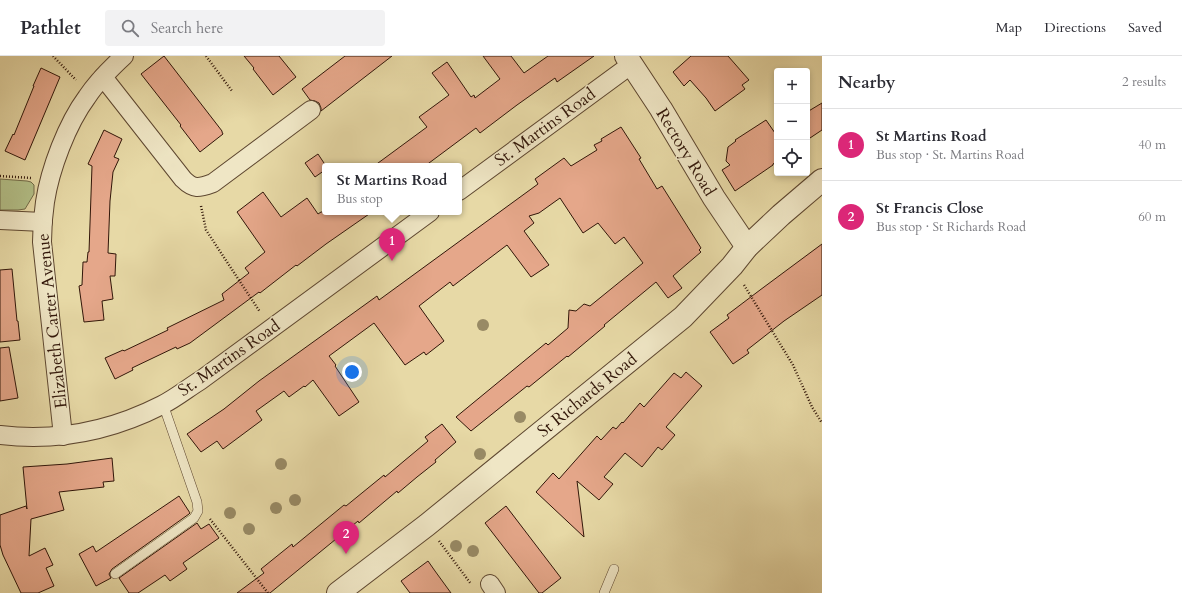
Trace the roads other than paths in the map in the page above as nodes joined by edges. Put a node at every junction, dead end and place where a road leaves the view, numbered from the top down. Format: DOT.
graph roads {
  1 [pos="124,56"];
  2 [pos="629,60"];
  3 [pos="103,77"];
  4 [pos="311,110"];
  5 [pos="822,180"];
  6 [pos="462,188"];
  7 [pos="426,215"];
  8 [pos="0,220"];
  9 [pos="43,222"];
  10 [pos="747,247"];
  11 [pos="163,404"];
  12 [pos="0,435"];
  13 [pos="63,436"];
  14 [pos="614,569"];
  15 [pos="115,574"];
  16 [pos="338,593"];
  17 [pos="604,593"];
  1 -- 3 [label="street, Elizabeth Carter Avenue"];
  2 -- 6 [label="street, St. Martins Road"];
  2 -- 10 [label="street, Rectory Road"];
  3 -- 4 [label="street"];
  3 -- 9 [label="street, Elizabeth Carter Avenue"];
  5 -- 10 [label="street, St Richards Road"];
  7 -- 11 [label="street, St. Martins Road"];
  8 -- 9 [label="street"];
  9 -- 13 [label="street, Elizabeth Carter Avenue"];
  10 -- 16 [label="street, St Richards Road"];
  11 -- 13 [label="street, St. Martins Road"];
  11 -- 15 [label="lane"];
  12 -- 13 [label="street, St. Martins Road"];
  14 -- 17 [label="lane"];
}
